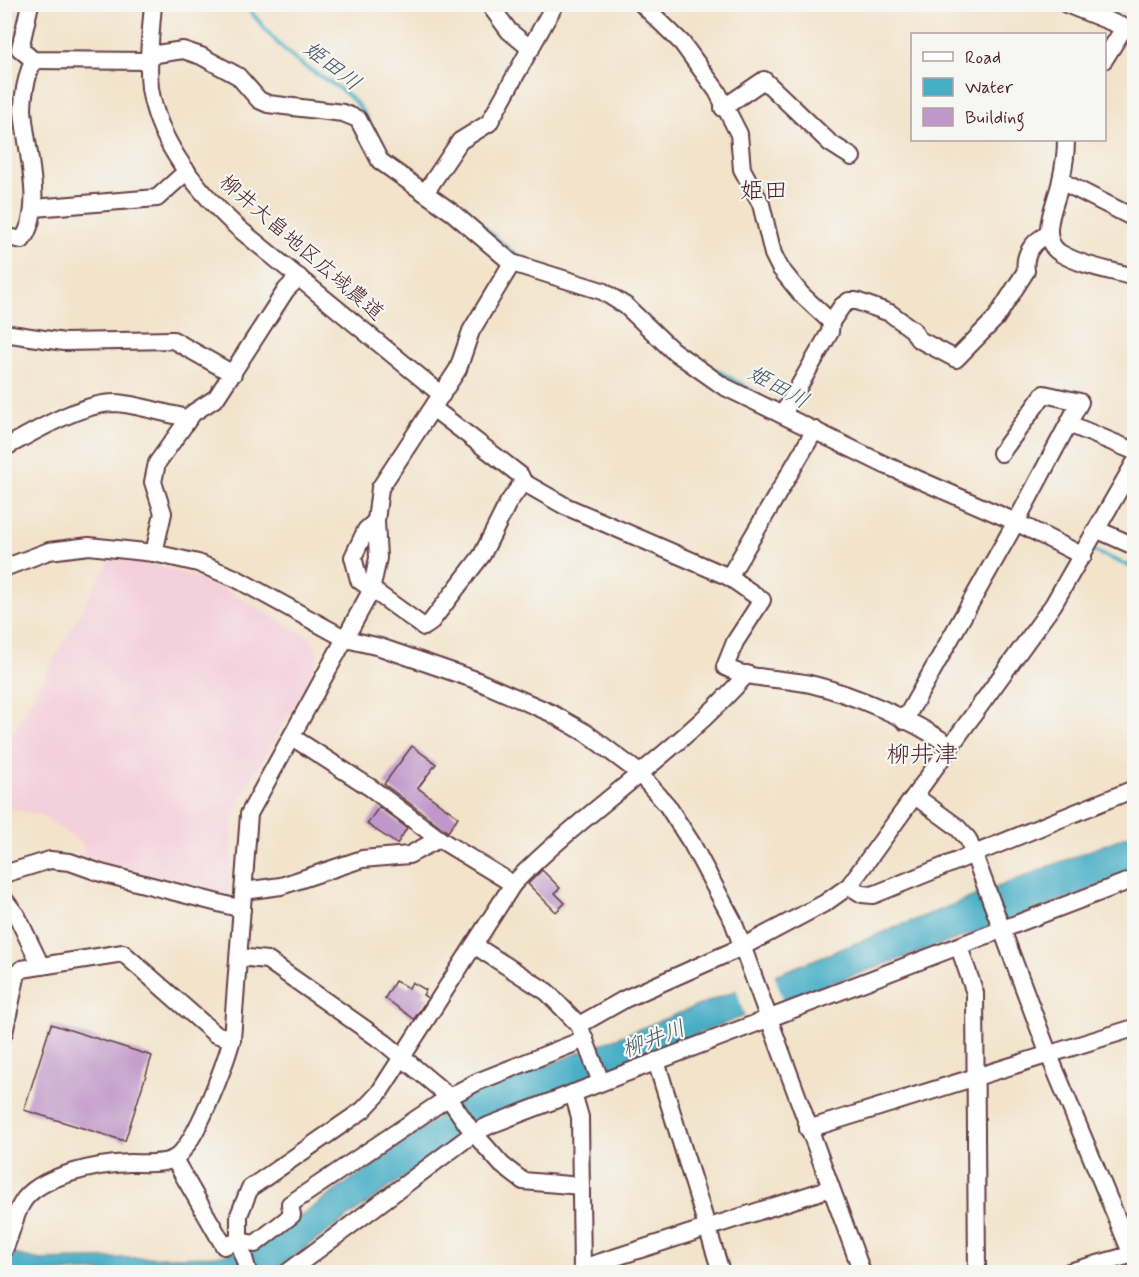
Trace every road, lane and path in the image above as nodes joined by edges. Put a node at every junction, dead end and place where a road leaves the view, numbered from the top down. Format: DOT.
graph roads {
  1 [pos="30,4"];
  2 [pos="153,4"];
  3 [pos="489,4"];
  4 [pos="555,4"];
  5 [pos="642,4"];
  6 [pos="1066,4"];
  7 [pos="1129,30"];
  8 [pos="531,49"];
  9 [pos="150,58"];
  10 [pos="1106,58"];
  11 [pos="33,60"];
  12 [pos="723,108"];
  13 [pos="1066,141"];
  14 [pos="852,157"];
  15 [pos="187,171"];
  16 [pos="1062,181"];
  17 [pos="425,193"];
  18 [pos="34,208"];
  19 [pos="1134,218"];
  20 [pos="1049,234"];
  21 [pos="4,236"];
  22 [pos="512,263"];
  23 [pos="298,277"];
  24 [pos="1134,277"];
  25 [pos="831,322"];
  26 [pos="4,333"];
  27 [pos="233,374"];
  28 [pos="438,402"];
  29 [pos="783,414"];
  30 [pos="187,420"];
  31 [pos="1069,424"];
  32 [pos="815,430"];
  33 [pos="4,448"];
  34 [pos="1134,451"];
  35 [pos="1000,453"];
  36 [pos="1134,464"];
  37 [pos="523,482"];
  38 [pos="376,521"];
  39 [pos="1016,522"];
  40 [pos="1089,546"];
  41 [pos="1134,546"];
  42 [pos="154,553"];
  43 [pos="4,568"];
  44 [pos="729,577"];
  45 [pos="371,591"];
  46 [pos="346,639"];
  47 [pos="747,674"];
  48 [pos="904,721"];
  49 [pos="292,737"];
  50 [pos="949,746"];
  51 [pos="638,772"];
  52 [pos="1134,789"];
  53 [pos="915,796"];
  54 [pos="439,839"];
  55 [pos="975,854"];
  56 [pos="4,874"];
  57 [pos="1134,879"];
  58 [pos="513,884"];
  59 [pos="849,886"];
  60 [pos="244,891"];
  61 [pos="4,899"];
  62 [pos="242,909"];
  63 [pos="999,925"];
  64 [pos="474,945"];
  65 [pos="742,947"];
  66 [pos="959,947"];
  67 [pos="239,957"];
  68 [pos="41,966"];
  69 [pos="766,1015"];
  70 [pos="1134,1028"];
  71 [pos="584,1037"];
  72 [pos="5,1039"];
  73 [pos="232,1039"];
  74 [pos="1049,1055"];
  75 [pos="401,1057"];
  76 [pos="656,1061"];
  77 [pos="977,1077"];
  78 [pos="601,1080"];
  79 [pos="573,1094"];
  80 [pos="451,1099"];
  81 [pos="808,1129"];
  82 [pos="472,1132"];
  83 [pos="174,1159"];
  84 [pos="581,1186"];
  85 [pos="831,1188"];
  86 [pos="709,1228"];
  87 [pos="240,1245"];
  88 [pos="6,1246"];
  89 [pos="1133,1254"];
  90 [pos="582,1270"];
  91 [pos="248,1272"];
  92 [pos="288,1272"];
  93 [pos="721,1272"];
  94 [pos="862,1272"];
  95 [pos="977,1272"];
  96 [pos="1069,1272"];
  1 -- 11 [label="street"];
  2 -- 9 [label="street, 柳井大畠地区広域農道"];
  3 -- 8 [label="street"];
  4 -- 8 [label="street"];
  5 -- 12 [label="street"];
  6 -- 7 [label="street"];
  7 -- 10 [label="street"];
  8 -- 17 [label="street"];
  9 -- 11 [label="street"];
  9 -- 15 [label="street, 柳井大畠地区広域農道"];
  9 -- 17 [label="street"];
  11 -- 18 [label="street"];
  12 -- 14 [label="street"];
  12 -- 25 [label="street"];
  13 -- 16 [label="street"];
  15 -- 18 [label="street"];
  15 -- 23 [label="street, 柳井大畠地区広域農道"];
  16 -- 19 [label="street"];
  16 -- 20 [label="street"];
  17 -- 22 [label="street"];
  18 -- 21 [label="street"];
  20 -- 24 [label="street"];
  20 -- 25 [label="street"];
  22 -- 28 [label="street"];
  22 -- 29 [label="street"];
  23 -- 27 [label="street"];
  23 -- 28 [label="street, 柳井大畠地区広域農道"];
  25 -- 29 [label="street"];
  26 -- 27 [label="street"];
  27 -- 30 [label="street"];
  28 -- 37 [label="street, 柳井大畠地区広域農道"];
  28 -- 38 [label="street"];
  29 -- 32 [label="street"];
  30 -- 33 [label="street"];
  30 -- 42 [label="street"];
  31 -- 34 [label="street"];
  31 -- 35 [label="street"];
  31 -- 39 [label="street"];
  32 -- 39 [label="street"];
  32 -- 44 [label="street"];
  36 -- 40 [label="street"];
  37 -- 44 [label="street, 柳井大畠地区広域農道"];
  37 -- 45 [label="street"];
  38 -- 45 [label="street"];
  38 -- 45 [label="street"];
  39 -- 40 [label="street"];
  39 -- 48 [label="street"];
  40 -- 41 [label="street"];
  40 -- 50 [label="street"];
  42 -- 43 [label="street"];
  42 -- 46 [label="street"];
  44 -- 47 [label="street, 柳井大畠地区広域農道"];
  45 -- 46 [label="street"];
  46 -- 49 [label="street"];
  46 -- 51 [label="street"];
  47 -- 48 [label="street"];
  47 -- 51 [label="street"];
  48 -- 50 [label="street"];
  49 -- 54 [label="street"];
  49 -- 60 [label="street"];
  50 -- 53 [label="street"];
  51 -- 58 [label="street"];
  51 -- 65 [label="street"];
  52 -- 55 [label="street"];
  53 -- 55 [label="street"];
  53 -- 59 [label="street"];
  54 -- 58 [label="street"];
  54 -- 60 [label="street"];
  55 -- 59 [label="street"];
  55 -- 63 [label="street"];
  56 -- 62 [label="street"];
  57 -- 63 [label="street"];
  58 -- 64 [label="street"];
  59 -- 65 [label="street"];
  60 -- 62 [label="street"];
  61 -- 68 [label="street"];
  62 -- 67 [label="street"];
  63 -- 66 [label="street"];
  63 -- 74 [label="street"];
  64 -- 71 [label="street"];
  64 -- 75 [label="street"];
  65 -- 69 [label="street"];
  65 -- 71 [label="street"];
  66 -- 69 [label="street"];
  66 -- 77 [label="street"];
  67 -- 73 [label="street"];
  67 -- 75 [label="street"];
  68 -- 72 [label="street"];
  68 -- 73 [label="street"];
  69 -- 76 [label="street"];
  69 -- 81 [label="street"];
  70 -- 74 [label="street"];
  71 -- 78 [label="street"];
  71 -- 80 [label="street"];
  73 -- 83 [label="street"];
  74 -- 77 [label="street"];
  74 -- 89 [label="street"];
  75 -- 80 [label="street"];
  75 -- 87 [label="street"];
  76 -- 78 [label="street"];
  76 -- 86 [label="street"];
  77 -- 81 [label="street"];
  77 -- 95 [label="street"];
  78 -- 79 [label="street"];
  79 -- 82 [label="street"];
  79 -- 84 [label="street"];
  80 -- 82 [label="street"];
  80 -- 87 [label="street"];
  81 -- 85 [label="street"];
  82 -- 84 [label="street"];
  82 -- 92 [label="street"];
  83 -- 87 [label="street"];
  83 -- 88 [label="street"];
  84 -- 90 [label="street"];
  85 -- 86 [label="street"];
  85 -- 94 [label="street"];
  86 -- 90 [label="street"];
  86 -- 93 [label="street"];
  87 -- 91 [label="street"];
  89 -- 96 [label="street"];
}
